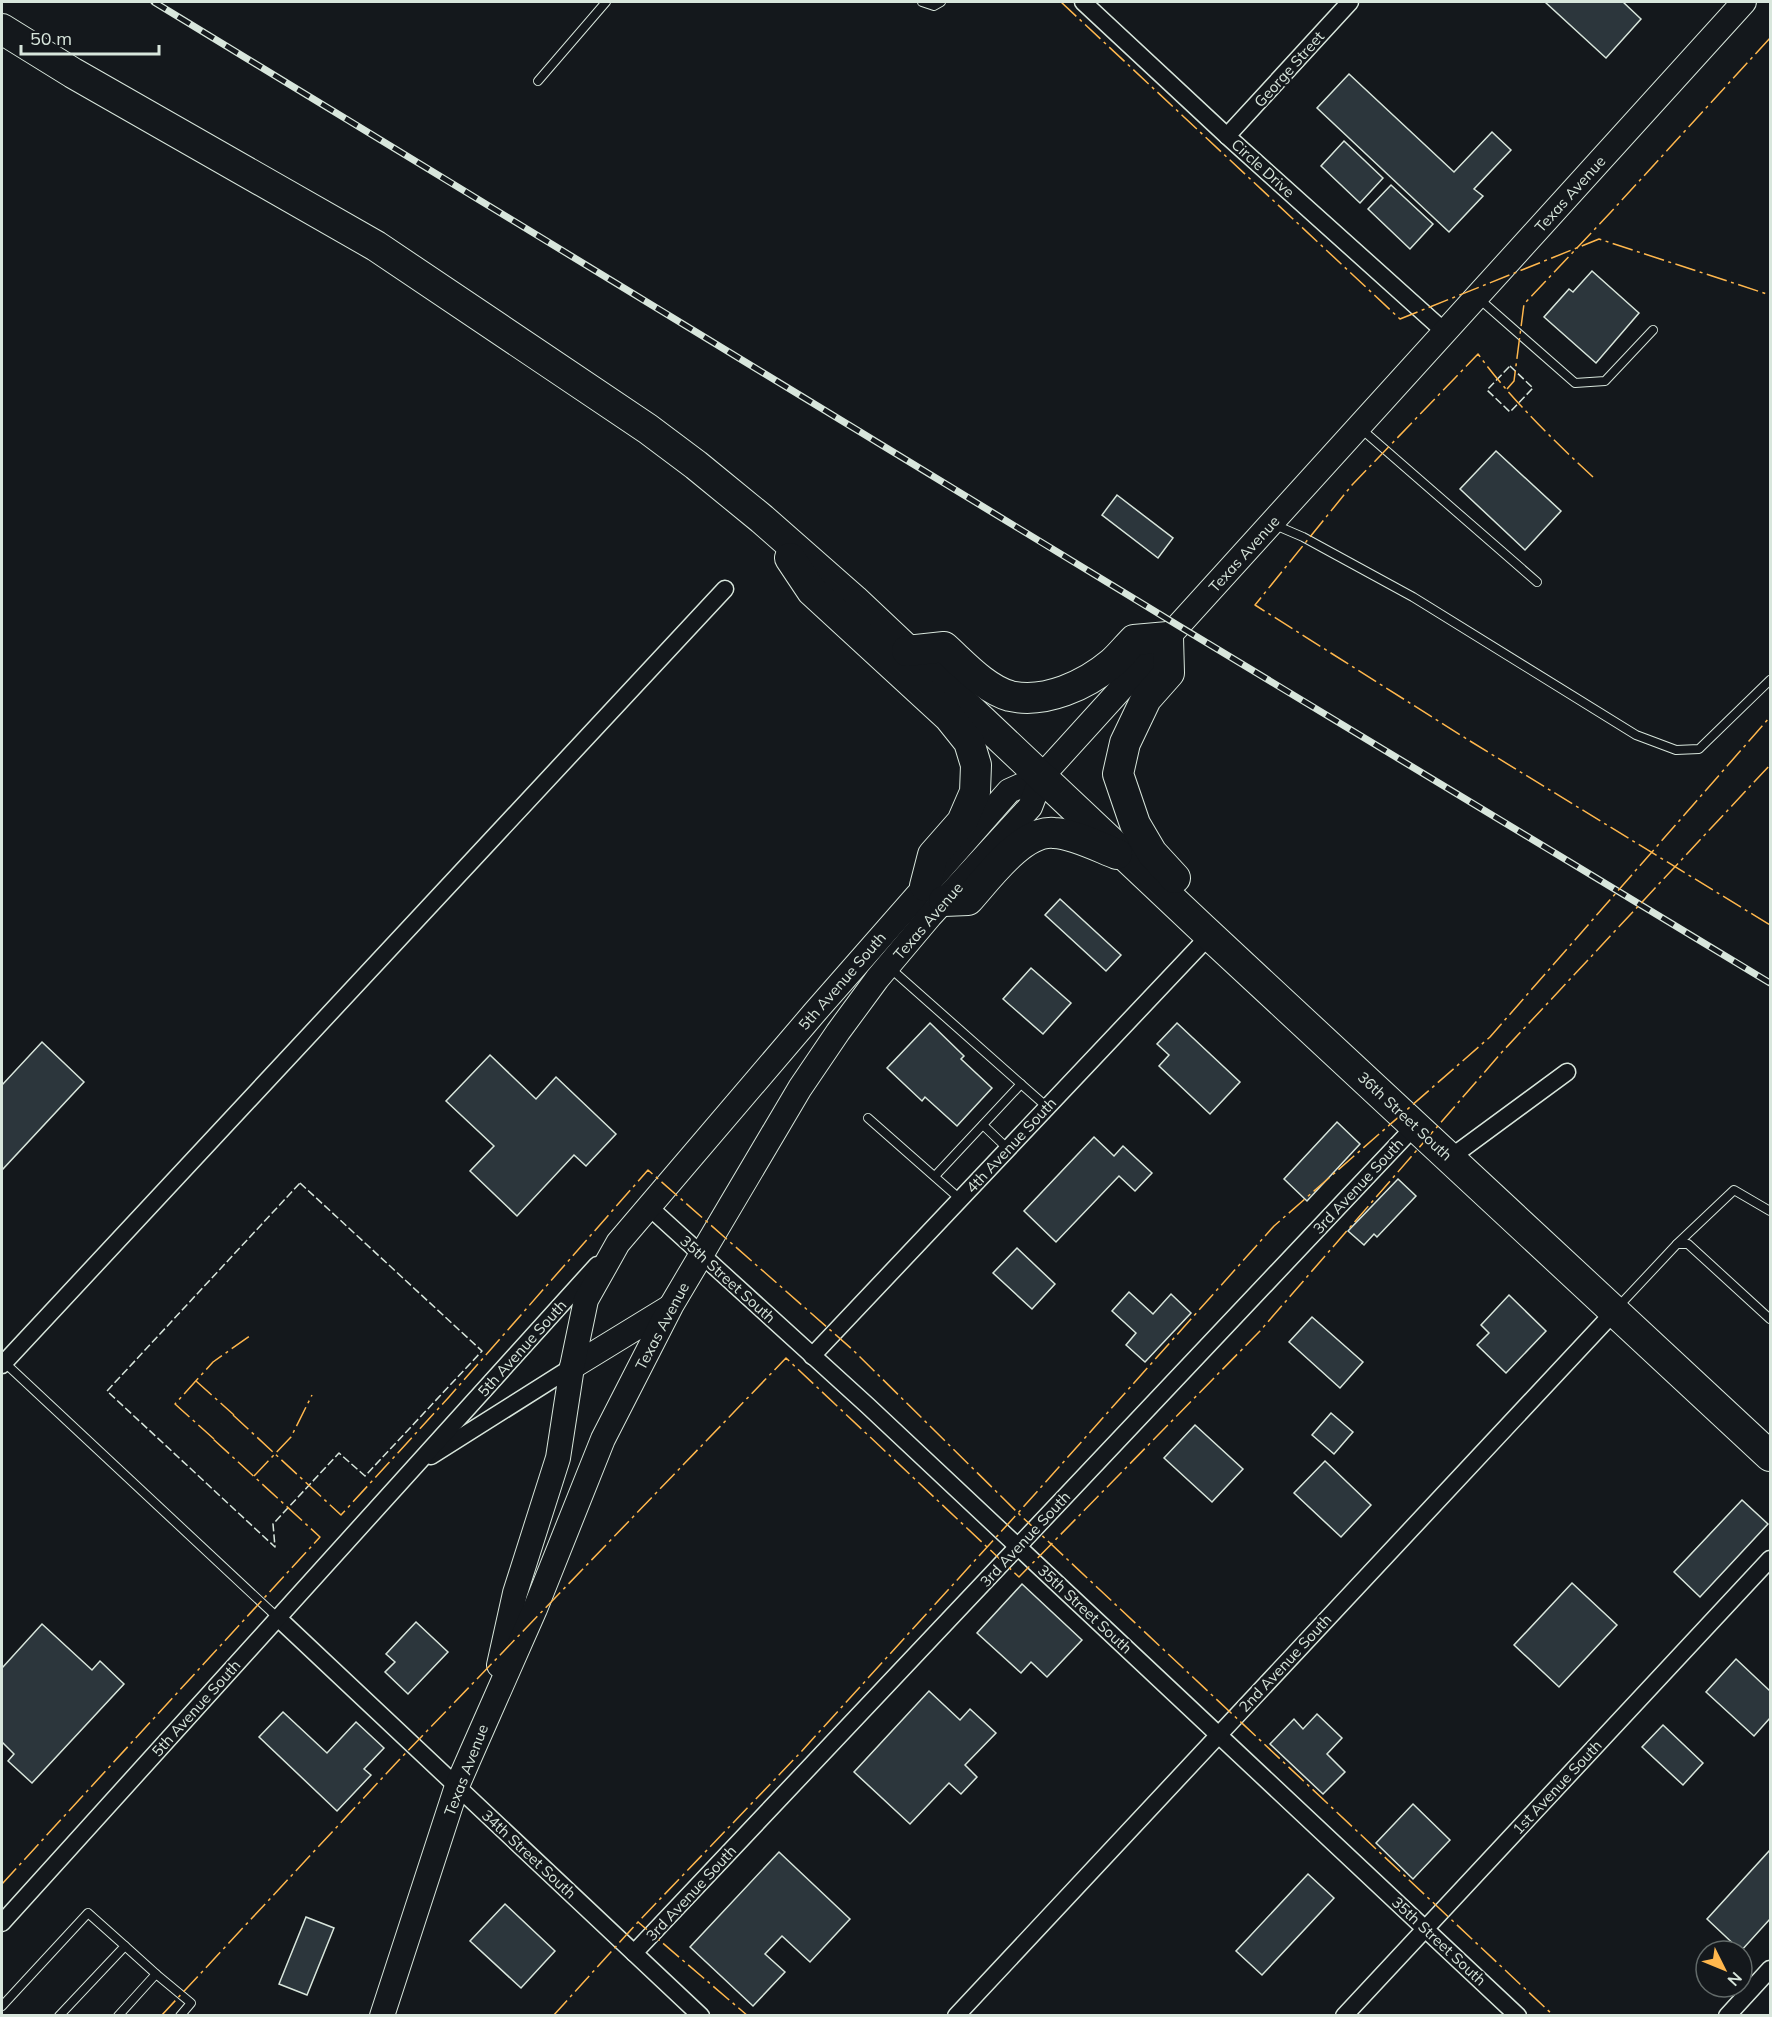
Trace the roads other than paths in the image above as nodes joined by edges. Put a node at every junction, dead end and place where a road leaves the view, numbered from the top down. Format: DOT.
graph roads {
  1 [pos="606,2"];
  2 [pos="921,2"];
  3 [pos="941,2"];
  4 [pos="1083,2"];
  5 [pos="1350,2"];
  6 [pos="1738,4"];
  7 [pos="2,28"];
  8 [pos="538,81"];
  9 [pos="1227,136"];
  10 [pos="1477,297"];
  11 [pos="1653,330"];
  12 [pos="1445,332"];
  13 [pos="1359,427"];
  14 [pos="767,524"];
  15 [pos="1272,524"];
  16 [pos="1537,582"];
  17 [pos="725,590"];
  18 [pos="1168,638"];
  19 [pos="908,651"];
  20 [pos="1770,680"];
  21 [pos="1042,776"];
  22 [pos="1131,860"];
  23 [pos="934,893"];
  24 [pos="1210,935"];
  25 [pos="888,966"];
  26 [pos="1259,980"];
  27 [pos="1567,1072"];
  28 [pos="1022,1084"];
  29 [pos="1047,1107"];
  30 [pos="868,1118"];
  31 [pos="983,1125"];
  32 [pos="1415,1126"];
  33 [pos="1008,1149"];
  34 [pos="1450,1158"];
  35 [pos="935,1176"];
  36 [pos="960,1199"];
  37 [pos="648,1206"];
  38 [pos="1770,1211"];
  39 [pos="618,1243"];
  40 [pos="1677,1244"];
  41 [pos="701,1255"];
  42 [pos="671,1306"];
  43 [pos="1615,1311"];
  44 [pos="1770,1319"];
  45 [pos="812,1356"];
  46 [pos="2,1362"];
  47 [pos="572,1367"];
  48 [pos="1770,1456"];
  49 [pos="413,1468"];
  50 [pos="1018,1546"];
  51 [pos="1770,1559"];
  52 [pos="278,1618"];
  53 [pos="490,1708"];
  54 [pos="1219,1735"];
  55 [pos="457,1786"];
  56 [pos="2,1923"];
  57 [pos="1426,1928"];
  58 [pos="125,1947"];
  59 [pos="634,1953"];
  60 [pos="1770,1969"];
  61 [pos="156,1974"];
  62 [pos="2,2006"];
  63 [pos="59,2016"];
  64 [pos="118,2016"];
  65 [pos="180,2016"];
  66 [pos="382,2016"];
  67 [pos="700,2016"];
  68 [pos="956,2016"];
  69 [pos="1344,2016"];
  70 [pos="1518,2016"];
  71 [pos="1727,2016"];
  1 -- 8 [label="lane"];
  2 -- 3 [label="lane"];
  4 -- 9 [label="street, Circle Drive"];
  5 -- 9 [label="street, George Street"];
  6 -- 10 [label="main road, Texas Avenue"];
  7 -- 14 [label="highway"];
  9 -- 12 [label="street, Circle Drive"];
  10 -- 11 [label="lane"];
  10 -- 12 [label="main road, Texas Avenue"];
  12 -- 13 [label="main road, Texas Avenue"];
  13 -- 15 [label="main road, Texas Avenue"];
  13 -- 16 [label="lane"];
  14 -- 19 [label="highway, 36th Street South"];
  14 -- 23 [label="highway"];
  15 -- 18 [label="main road, Texas Avenue"];
  15 -- 20 [label="lane"];
  17 -- 46 [label="street"];
  18 -- 19 [label="highway"];
  18 -- 21 [label="main road, Texas Avenue"];
  18 -- 26 [label="highway"];
  19 -- 21 [label="highway, 36th Street South"];
  21 -- 22 [label="highway, 36th Street South"];
  21 -- 23 [label="main road, 5th Avenue South"];
  22 -- 23 [label="highway"];
  22 -- 24 [label="highway, 36th Street South"];
  23 -- 25 [label="main road, Texas Avenue"];
  23 -- 37 [label="main road, 5th Avenue South"];
  24 -- 26 [label="highway, 36th Street South"];
  24 -- 29 [label="street, 4th Avenue South"];
  25 -- 28 [label="lane"];
  25 -- 41 [label="main road, Texas Avenue"];
  26 -- 32 [label="highway, 36th Street South"];
  27 -- 34 [label="street"];
  28 -- 29 [label="lane"];
  28 -- 31 [label="lane"];
  29 -- 33 [label="street, 4th Avenue South"];
  30 -- 35 [label="lane"];
  31 -- 33 [label="lane"];
  31 -- 35 [label="lane"];
  32 -- 34 [label="highway, 36th Street South"];
  32 -- 50 [label="street, 3rd Avenue South"];
  33 -- 36 [label="street, 4th Avenue South"];
  34 -- 43 [label="highway, 36th Street South"];
  35 -- 36 [label="lane"];
  36 -- 45 [label="street, 4th Avenue South"];
  37 -- 39 [label="main road, 5th Avenue South"];
  37 -- 41 [label="street, 35th Street South"];
  38 -- 40 [label="lane"];
  39 -- 47 [label="main road"];
  39 -- 49 [label="street, 5th Avenue South"];
  40 -- 43 [label="lane"];
  40 -- 44 [label="lane"];
  41 -- 42 [label="main road, Texas Avenue"];
  41 -- 45 [label="street, 35th Street South"];
  42 -- 47 [label="main road"];
  42 -- 53 [label="main road, Texas Avenue"];
  43 -- 48 [label="highway, 36th Street South"];
  43 -- 54 [label="street, 2nd Avenue South"];
  45 -- 50 [label="street, 35th Street South"];
  46 -- 52 [label="lane"];
  47 -- 49 [label="street"];
  47 -- 53 [label="main road"];
  49 -- 52 [label="street, 5th Avenue South"];
  50 -- 54 [label="street, 35th Street South"];
  50 -- 59 [label="street, 3rd Avenue South"];
  51 -- 57 [label="street, 1st Avenue South"];
  52 -- 55 [label="street, 34th Street South"];
  52 -- 56 [label="street, 5th Avenue South"];
  53 -- 55 [label="main road, Texas Avenue"];
  54 -- 57 [label="street, 35th Street South"];
  54 -- 68 [label="street, 2nd Avenue South"];
  55 -- 59 [label="street, 34th Street South"];
  55 -- 66 [label="main road, Texas Avenue"];
  57 -- 69 [label="street, 1st Avenue South"];
  57 -- 70 [label="street, 35th Street South"];
  58 -- 61 [label="lane"];
  58 -- 62 [label="lane"];
  58 -- 63 [label="lane"];
  59 -- 67 [label="street, 34th Street South"];
  60 -- 71 [label="street"];
  61 -- 64 [label="lane"];
  61 -- 65 [label="lane"];
}
